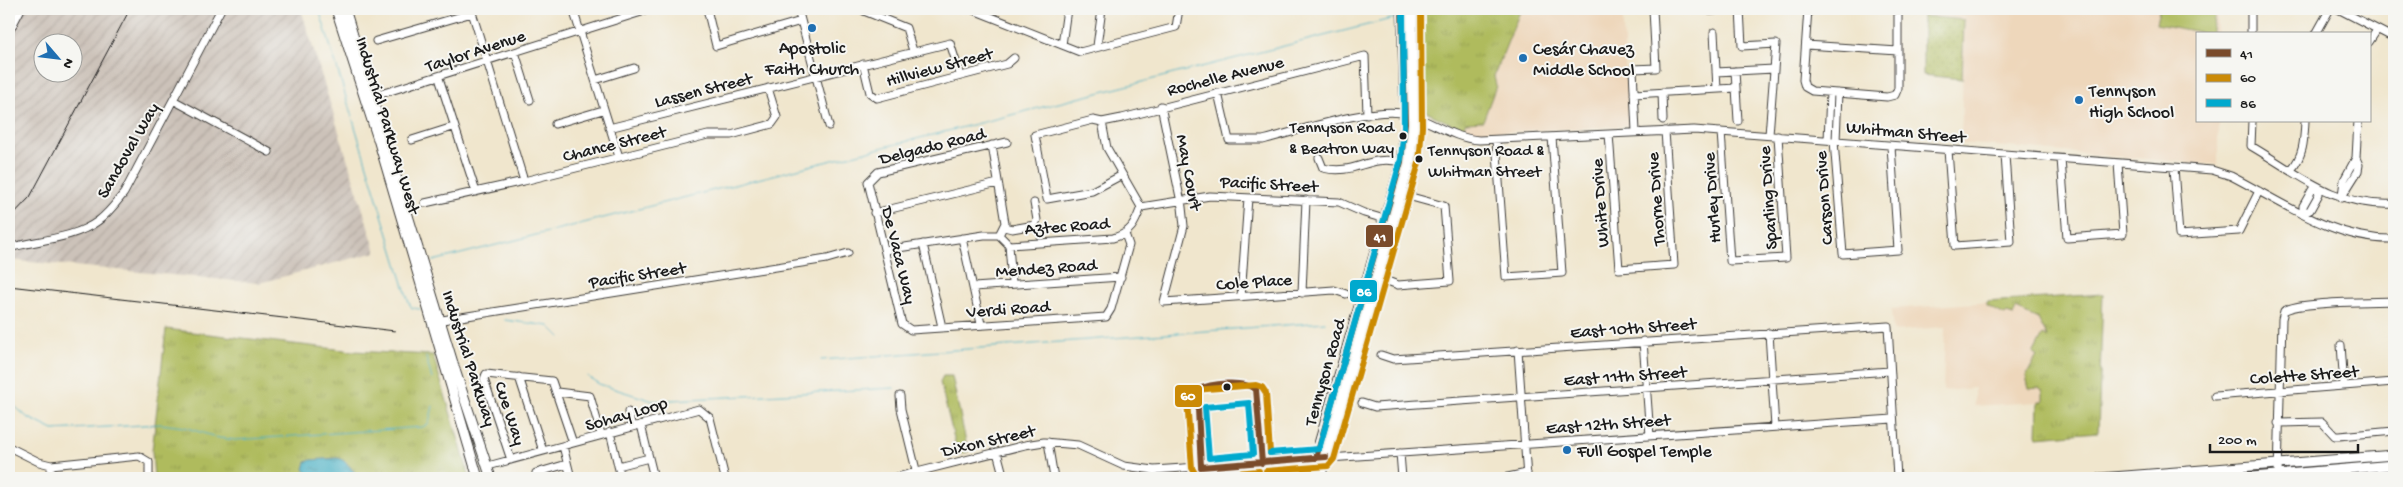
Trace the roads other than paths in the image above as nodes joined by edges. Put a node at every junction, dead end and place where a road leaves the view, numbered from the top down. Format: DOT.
graph roads {
  1 [pos="21,9"];
  2 [pos="221,9"];
  3 [pos="336,9"];
  4 [pos="346,9"];
  5 [pos="573,9"];
  6 [pos="651,9"];
  7 [pos="706,9"];
  8 [pos="798,9"];
  9 [pos="971,9"];
  10 [pos="1067,9"];
  11 [pos="1102,9"];
  12 [pos="1179,9"];
  13 [pos="1402,9"];
  14 [pos="1412,9"];
  15 [pos="1653,9"];
  16 [pos="1740,9"];
  17 [pos="1808,9"];
  18 [pos="1898,9"];
  19 [pos="2251,9"];
  20 [pos="2330,9"];
  21 [pos="2338,9"];
  22 [pos="471,11"];
  23 [pos="864,11"];
  24 [pos="1710,11"];
  25 [pos="802,21"];
  26 [pos="2376,30"];
  27 [pos="580,31"];
  28 [pos="9,32"];
  29 [pos="1714,32"];
  30 [pos="2251,32"];
  31 [pos="2317,32"];
  32 [pos="2394,38"];
  33 [pos="2370,40"];
  34 [pos="376,41"];
  35 [pos="1062,44"];
  36 [pos="1806,44"];
  37 [pos="1097,46"];
  38 [pos="914,51"];
  39 [pos="1898,51"];
  40 [pos="515,52"];
  41 [pos="1014,58"];
  42 [pos="487,60"];
  43 [pos="863,64"];
  44 [pos="634,68"];
  45 [pos="1774,69"];
  46 [pos="1735,71"];
  47 [pos="1716,72"];
  48 [pos="960,74"];
  49 [pos="817,75"];
  50 [pos="439,78"];
  51 [pos="595,80"];
  52 [pos="768,88"];
  53 [pos="1736,88"];
  54 [pos="1717,90"];
  55 [pos="1662,92"];
  56 [pos="1218,93"];
  57 [pos="1834,93"];
  58 [pos="1634,94"];
  59 [pos="369,98"];
  60 [pos="173,100"];
  61 [pos="530,100"];
  62 [pos="1161,106"];
  63 [pos="603,110"];
  64 [pos="1367,114"];
  65 [pos="1409,115"];
  66 [pos="1664,120"];
  67 [pos="1738,121"];
  68 [pos="1102,122"];
  69 [pos="2252,122"];
  70 [pos="2305,122"];
  71 [pos="2358,122"];
  72 [pos="555,124"];
  73 [pos="828,126"];
  74 [pos="453,127"];
  75 [pos="609,128"];
  76 [pos="1665,131"];
  77 [pos="1636,132"];
  78 [pos="1721,132"];
  79 [pos="1609,134"];
  80 [pos="1769,135"];
  81 [pos="1778,136"];
  82 [pos="1552,137"];
  83 [pos="412,140"];
  84 [pos="1496,140"];
  85 [pos="1833,140"];
  86 [pos="1007,142"];
  87 [pos="992,145"];
  88 [pos="1891,146"];
  89 [pos="1948,150"];
  90 [pos="269,152"];
  91 [pos="2005,155"];
  92 [pos="619,157"];
  93 [pos="1319,158"];
  94 [pos="2061,158"];
  95 [pos="1401,162"];
  96 [pos="2118,163"];
  97 [pos="2174,168"];
  98 [pos="2291,170"];
  99 [pos="1122,175"];
  100 [pos="524,181"];
  101 [pos="868,182"];
  102 [pos="998,183"];
  103 [pos="2317,188"];
  104 [pos="2260,191"];
  105 [pos="476,192"];
  106 [pos="1397,193"];
  107 [pos="1248,198"];
  108 [pos="2342,198"];
  109 [pos="1181,200"];
  110 [pos="1306,200"];
  111 [pos="425,203"];
  112 [pos="1034,203"];
  113 [pos="2394,204"];
  114 [pos="1140,207"];
  115 [pos="874,213"];
  116 [pos="2303,214"];
  117 [pos="1389,220"];
  118 [pos="1004,227"];
  119 [pos="1125,234"];
  120 [pos="999,235"];
  121 [pos="962,238"];
  122 [pos="2394,239"];
  123 [pos="923,244"];
  124 [pos="1009,244"];
  125 [pos="9,248"];
  126 [pos="414,250"];
  127 [pos="885,250"];
  128 [pos="848,253"];
  129 [pos="1786,258"];
  130 [pos="1618,269"];
  131 [pos="1121,277"];
  132 [pos="1390,282"];
  133 [pos="1012,283"];
  134 [pos="974,287"];
  135 [pos="1302,293"];
  136 [pos="1346,294"];
  137 [pos="1241,297"];
  138 [pos="2394,301"];
  139 [pos="1164,302"];
  140 [pos="435,321"];
  141 [pos="981,324"];
  142 [pos="942,327"];
  143 [pos="911,330"];
  144 [pos="1769,333"];
  145 [pos="1643,341"];
  146 [pos="2341,345"];
  147 [pos="1518,350"];
  148 [pos="1381,355"];
  149 [pos="1890,371"];
  150 [pos="519,377"];
  151 [pos="1772,379"];
  152 [pos="2394,382"];
  153 [pos="2344,386"];
  154 [pos="1646,388"];
  155 [pos="2279,391"];
  156 [pos="557,392"];
  157 [pos="900,396"];
  158 [pos="2215,396"];
  159 [pos="1522,397"];
  160 [pos="1362,403"];
  161 [pos="628,412"];
  162 [pos="1893,419"];
  163 [pos="2278,423"];
  164 [pos="641,425"];
  165 [pos="632,427"];
  166 [pos="1775,427"];
  167 [pos="2394,431"];
  168 [pos="610,432"];
  169 [pos="602,434"];
  170 [pos="1650,436"];
  171 [pos="1048,442"];
  172 [pos="573,443"];
  173 [pos="1525,444"];
  174 [pos="563,446"];
  175 [pos="9,447"];
  176 [pos="543,451"];
  177 [pos="997,452"];
  178 [pos="1400,453"];
  179 [pos="2394,455"];
  180 [pos="1326,457"];
  181 [pos="649,458"];
  182 [pos="1316,458"];
  183 [pos="511,460"];
  184 [pos="1262,463"];
  185 [pos="568,464"];
  186 [pos="2278,464"];
  187 [pos="50,465"];
  188 [pos="2394,465"];
  189 [pos="488,466"];
  190 [pos="618,466"];
  191 [pos="1166,469"];
  192 [pos="1154,470"];
  193 [pos="536,472"];
  194 [pos="917,475"];
  195 [pos="2278,475"];
  196 [pos="1527,476"];
  197 [pos="2125,477"];
  198 [pos="51,478"];
  199 [pos="149,478"];
  200 [pos="478,478"];
  201 [pos="492,478"];
  202 [pos="571,478"];
  203 [pos="621,478"];
  204 [pos="654,478"];
  205 [pos="725,478"];
  206 [pos="893,478"];
  207 [pos="1004,478"];
  208 [pos="1054,478"];
  209 [pos="1155,478"];
  210 [pos="1167,478"];
  211 [pos="1260,478"];
  212 [pos="1264,478"];
  213 [pos="1310,478"];
  214 [pos="1320,478"];
  215 [pos="1402,478"];
  216 [pos="1503,478"];
  217 [pos="1897,478"];
  218 [pos="2100,478"];
  219 [pos="2240,478"];
  1 -- 28 [label="street"];
  2 -- 60 [label="street, Sandoval Way"];
  3 -- 59 [label="main road, Industrial Parkway West"];
  4 -- 59 [label="main road, Industrial Parkway West"];
  5 -- 27 [label="street"];
  6 -- 27 [label="street, Taylor Avenue"];
  7 -- 25 [label="street"];
  8 -- 25 [label="street"];
  9 -- 35 [label="street"];
  10 -- 35 [label="street"];
  11 -- 37 [label="street"];
  12 -- 37 [label="street"];
  13 -- 65 [label="main road, Tennyson Road"];
  14 -- 65 [label="main road, Tennyson Road"];
  15 -- 58 [label="street"];
  16 -- 24 [label="street"];
  16 -- 45 [label="street"];
  17 -- 36 [label="street"];
  18 -- 39 [label="street"];
  19 -- 30 [label="street"];
  20 -- 31 [label="street"];
  21 -- 26 [label="street"];
  22 -- 34 [label="street"];
  22 -- 42 [label="street"];
  23 -- 38 [label="street"];
  25 -- 49 [label="street"];
  26 -- 32 [label="street"];
  26 -- 33 [label="street"];
  27 -- 40 [label="street, Taylor Avenue"];
  27 -- 51 [label="street"];
  29 -- 47 [label="street"];
  35 -- 37 [label="street"];
  36 -- 39 [label="street"];
  36 -- 57 [label="street"];
  38 -- 43 [label="street, Lassen Street"];
  38 -- 48 [label="street, Lassen Street"];
  39 -- 57 [label="street"];
  40 -- 42 [label="street, Taylor Avenue"];
  40 -- 61 [label="street"];
  41 -- 48 [label="street, Hillview Street"];
  42 -- 50 [label="street, Taylor Avenue"];
  42 -- 100 [label="street"];
  43 -- 48 [label="street, Hillview Street"];
  43 -- 49 [label="street, Lassen Street"];
  44 -- 51 [label="street"];
  45 -- 46 [label="street"];
  45 -- 80 [label="street"];
  46 -- 47 [label="street"];
  46 -- 53 [label="street"];
  47 -- 54 [label="street"];
  49 -- 52 [label="street, Lassen Street"];
  49 -- 73 [label="street"];
  50 -- 59 [label="street, Taylor Avenue"];
  50 -- 74 [label="street"];
  51 -- 63 [label="street"];
  52 -- 75 [label="street, Lassen Street"];
  52 -- 92 [label="street, Chance Street"];
  53 -- 54 [label="street"];
  53 -- 67 [label="street"];
  54 -- 55 [label="street"];
  55 -- 58 [label="street"];
  55 -- 66 [label="street"];
  56 -- 62 [label="street, Rochelle Avenue"];
  56 -- 64 [label="street"];
  56 -- 64 [label="street, Rochelle Avenue"];
  57 -- 85 [label="street, Carson Drive"];
  58 -- 77 [label="street"];
  59 -- 126 [label="main road, Industrial Parkway West"];
  60 -- 90 [label="street"];
  60 -- 125 [label="street, Sandoval Way"];
  62 -- 68 [label="street, Rochelle Avenue"];
  62 -- 109 [label="street, May Court"];
  63 -- 72 [label="street"];
  63 -- 75 [label="street"];
  64 -- 65 [label="street"];
  65 -- 84 [label="street, Whitman Street"];
  65 -- 95 [label="main road, Tennyson Road"];
  65 -- 106 [label="main road, Tennyson Road"];
  68 -- 99 [label="street"];
  68 -- 99 [label="street, Rochelle Avenue"];
  69 -- 98 [label="street"];
  70 -- 98 [label="street"];
  71 -- 108 [label="street"];
  74 -- 83 [label="street"];
  74 -- 105 [label="street"];
  75 -- 92 [label="street"];
  76 -- 77 [label="street, Whitman Street"];
  76 -- 78 [label="street, Whitman Street"];
  76 -- 130 [label="street, Thorne Drive"];
  77 -- 79 [label="street, Whitman Street"];
  78 -- 80 [label="street, Whitman Street"];
  78 -- 129 [label="street, Hurley Drive"];
  79 -- 82 [label="street, Whitman Street"];
  79 -- 130 [label="street, White Drive"];
  80 -- 81 [label="street, Whitman Street"];
  81 -- 85 [label="street, Whitman Street"];
  81 -- 129 [label="street, Sparling Drive"];
  82 -- 84 [label="street, Whitman Street"];
  82 -- 84 [label="street"];
  85 -- 88 [label="street, Whitman Street"];
  85 -- 88 [label="street, Carson Drive"];
  86 -- 87 [label="street, Delgado Road"];
  87 -- 101 [label="street, Delgado Road"];
  87 -- 102 [label="street"];
  88 -- 89 [label="street, Whitman Street"];
  89 -- 91 [label="street, Whitman Street"];
  89 -- 91 [label="street"];
  91 -- 94 [label="street, Whitman Street"];
  92 -- 100 [label="street, Chance Street"];
  93 -- 95 [label="street"];
  94 -- 96 [label="street, Whitman Street"];
  94 -- 96 [label="street"];
  95 -- 106 [label="main road, Tennyson Road"];
  96 -- 97 [label="street, Whitman Street"];
  97 -- 104 [label="street, Whitman Street"];
  97 -- 104 [label="street"];
  98 -- 103 [label="street"];
  99 -- 114 [label="street"];
  100 -- 105 [label="street, Chance Street"];
  101 -- 115 [label="street, De Vaca Way"];
  102 -- 115 [label="street"];
  102 -- 118 [label="street"];
  103 -- 108 [label="street"];
  103 -- 116 [label="street"];
  104 -- 116 [label="street, Whitman Street"];
  105 -- 111 [label="street, Chance Street"];
  106 -- 117 [label="main road, Tennyson Road"];
  106 -- 132 [label="street"];
  107 -- 109 [label="street, Pacific Street"];
  107 -- 110 [label="street, Pacific Street"];
  107 -- 137 [label="street"];
  108 -- 113 [label="street"];
  109 -- 114 [label="street, Pacific Street"];
  109 -- 139 [label="street, May Court"];
  110 -- 117 [label="street, Pacific Street"];
  110 -- 135 [label="street"];
  112 -- 118 [label="street"];
  114 -- 119 [label="street, Aztec Road"];
  115 -- 127 [label="street, De Vaca Way"];
  116 -- 122 [label="street, Whitman Street"];
  117 -- 180 [label="main road, Tennyson Road"];
  117 -- 182 [label="main road, Tennyson Road"];
  118 -- 120 [label="street"];
  119 -- 124 [label="street, Aztec Road"];
  119 -- 131 [label="street"];
  120 -- 121 [label="street"];
  120 -- 124 [label="street"];
  121 -- 123 [label="street"];
  121 -- 134 [label="street"];
  123 -- 127 [label="street"];
  123 -- 142 [label="street"];
  124 -- 133 [label="street"];
  126 -- 140 [label="main road, Industrial Parkway"];
  127 -- 143 [label="street, De Vaca Way"];
  128 -- 140 [label="street, Pacific Street"];
  131 -- 133 [label="street, Mendez Road"];
  131 -- 141 [label="street, Verdi Road"];
  133 -- 134 [label="street, Mendez Road"];
  134 -- 141 [label="street"];
  135 -- 136 [label="street, Cole Place"];
  135 -- 137 [label="street, Cole Place"];
  137 -- 139 [label="street, Cole Place"];
  138 -- 155 [label="street"];
  140 -- 189 [label="main road, Industrial Parkway"];
  140 -- 200 [label="main road, Industrial Parkway"];
  141 -- 142 [label="street, Verdi Road"];
  142 -- 143 [label="street, Verdi Road"];
  144 -- 145 [label="street, East 10th Street"];
  144 -- 149 [label="street, East 10th Street"];
  144 -- 151 [label="street"];
  145 -- 147 [label="street, East 10th Street"];
  145 -- 154 [label="street"];
  146 -- 153 [label="street"];
  147 -- 148 [label="street, East 10th Street"];
  147 -- 159 [label="street"];
  149 -- 151 [label="street, East 11th Street"];
  149 -- 162 [label="street"];
  150 -- 156 [label="street"];
  150 -- 176 [label="street"];
  150 -- 183 [label="street, Cue Way"];
  151 -- 154 [label="street, East 11th Street"];
  151 -- 166 [label="street"];
  152 -- 153 [label="street, Colette Street"];
  153 -- 155 [label="street, Colette Street"];
  154 -- 159 [label="street, East 11th Street"];
  154 -- 170 [label="street"];
  155 -- 158 [label="street, Colette Street"];
  155 -- 163 [label="street"];
  156 -- 169 [label="street"];
  156 -- 172 [label="street"];
  157 -- 194 [label="street"];
  159 -- 160 [label="street, East 11th Street"];
  159 -- 173 [label="street"];
  161 -- 165 [label="street"];
  162 -- 166 [label="street, East 12th Street"];
  162 -- 217 [label="street"];
  163 -- 167 [label="street"];
  163 -- 186 [label="street"];
  164 -- 165 [label="street, Sohay Loop"];
  164 -- 181 [label="street"];
  164 -- 205 [label="street, Sohay Loop"];
  165 -- 168 [label="street, Sohay Loop"];
  166 -- 170 [label="street, East 12th Street"];
  168 -- 169 [label="street, Sohay Loop"];
  168 -- 190 [label="street"];
  169 -- 172 [label="street, Sohay Loop"];
  170 -- 173 [label="street, East 12th Street"];
  171 -- 177 [label="street, Dixon Street"];
  171 -- 192 [label="street, Dixon Street"];
  171 -- 208 [label="street"];
  172 -- 174 [label="street, Sohay Loop"];
  173 -- 178 [label="street, East 12th Street"];
  173 -- 196 [label="street"];
  174 -- 176 [label="street, Sohay Loop"];
  174 -- 185 [label="street"];
  175 -- 187 [label="street"];
  176 -- 183 [label="street, Sohay Loop"];
  177 -- 194 [label="street, Dixon Street"];
  177 -- 207 [label="street"];
  178 -- 180 [label="street, East 12th Street"];
  178 -- 215 [label="street"];
  179 -- 186 [label="main road"];
  180 -- 182 [label="street, Dixon Street"];
  180 -- 214 [label="main road, Tennyson Road"];
  181 -- 190 [label="street"];
  181 -- 204 [label="street"];
  182 -- 184 [label="street, Dixon Street"];
  182 -- 213 [label="main road, Tennyson Road"];
  183 -- 189 [label="street, Sohay Loop"];
  184 -- 191 [label="street, Dixon Street"];
  184 -- 211 [label="street"];
  184 -- 212 [label="street"];
  185 -- 193 [label="street"];
  185 -- 202 [label="street"];
  186 -- 195 [label="street"];
  186 -- 197 [label="main road"];
  187 -- 198 [label="street"];
  187 -- 199 [label="street"];
  188 -- 195 [label="main road"];
  189 -- 201 [label="main road, Industrial Parkway"];
  190 -- 203 [label="street"];
  191 -- 192 [label="street, Dixon Street"];
  191 -- 210 [label="street"];
  192 -- 209 [label="street"];
  194 -- 206 [label="street, Dixon Street"];
  195 -- 219 [label="main road"];
  196 -- 216 [label="street"];
  197 -- 218 [label="main road"];
}
